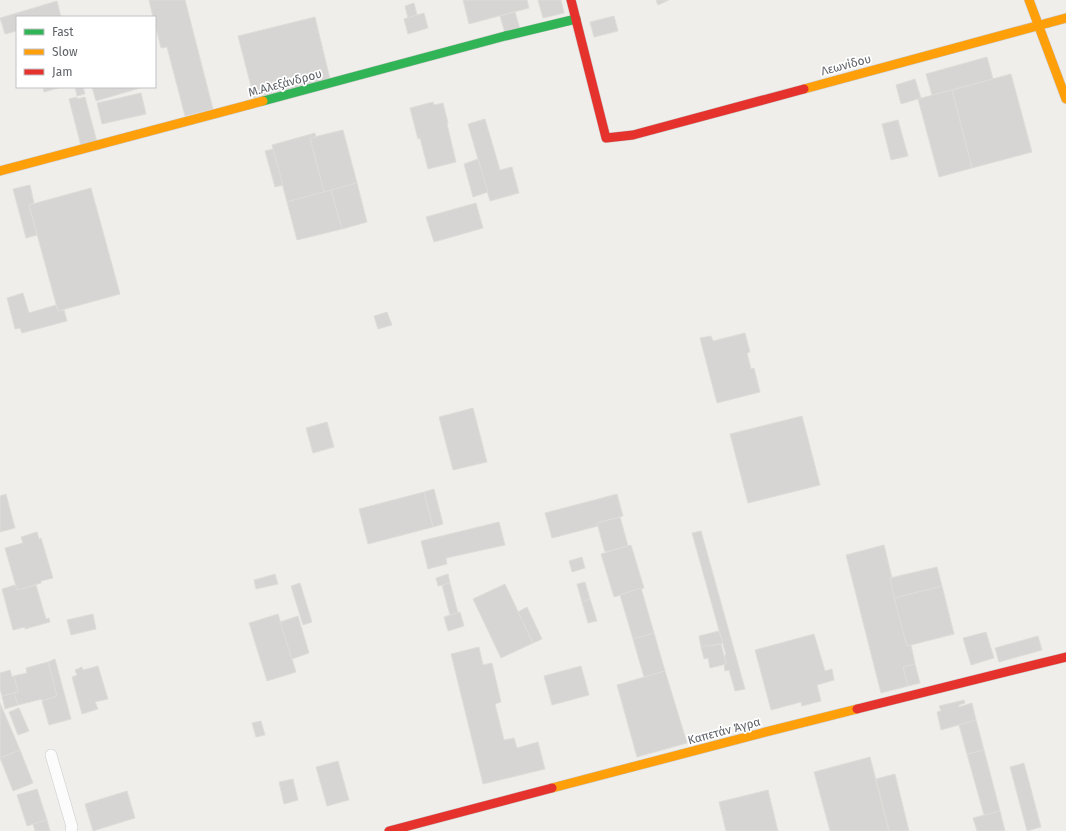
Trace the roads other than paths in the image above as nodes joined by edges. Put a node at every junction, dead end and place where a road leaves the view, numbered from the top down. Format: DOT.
graph roads {
  1 [pos="571,0"];
  2 [pos="1029,0"];
  3 [pos="1066,18"];
  4 [pos="576,19"];
  5 [pos="1039,26"];
  6 [pos="1066,99"];
  7 [pos="0,171"];
  8 [pos="1066,657"];
  9 [pos="51,755"];
  10 [pos="71,831"];
  11 [pos="389,831"];
  1 -- 4 [label="street"];
  2 -- 5 [label="street"];
  3 -- 5 [label="street, Λεωνίδου"];
  4 -- 5 [label="street, Λεωνίδου"];
  4 -- 7 [label="street, Μ.Αλεξάνδρου"];
  5 -- 6 [label="street"];
  8 -- 11 [label="street, Καπετάν Άγρα"];
  9 -- 10 [label="lane"];
}
